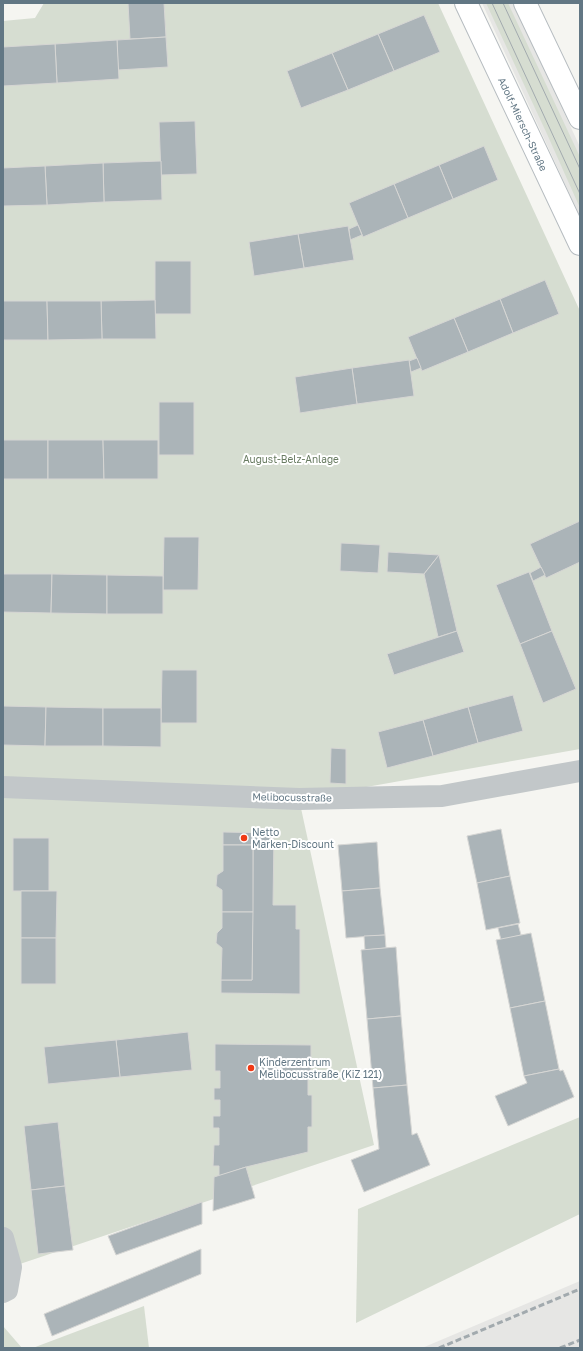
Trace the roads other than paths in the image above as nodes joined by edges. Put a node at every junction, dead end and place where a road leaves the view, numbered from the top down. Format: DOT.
graph roads {
  1 [pos="466,3"];
  2 [pos="525,3"];
  3 [pos="580,118"];
  4 [pos="580,244"];
  5 [pos="580,771"];
  6 [pos="3,787"];
  7 [pos="3,1238"];
  8 [pos="3,1292"];
  1 -- 4 [label="main road, Adolf-Miersch-Straße"];
  2 -- 3 [label="main road"];
  5 -- 6 [label="street, Melibocusstraße"];
  7 -- 8 [label="street"];
}
